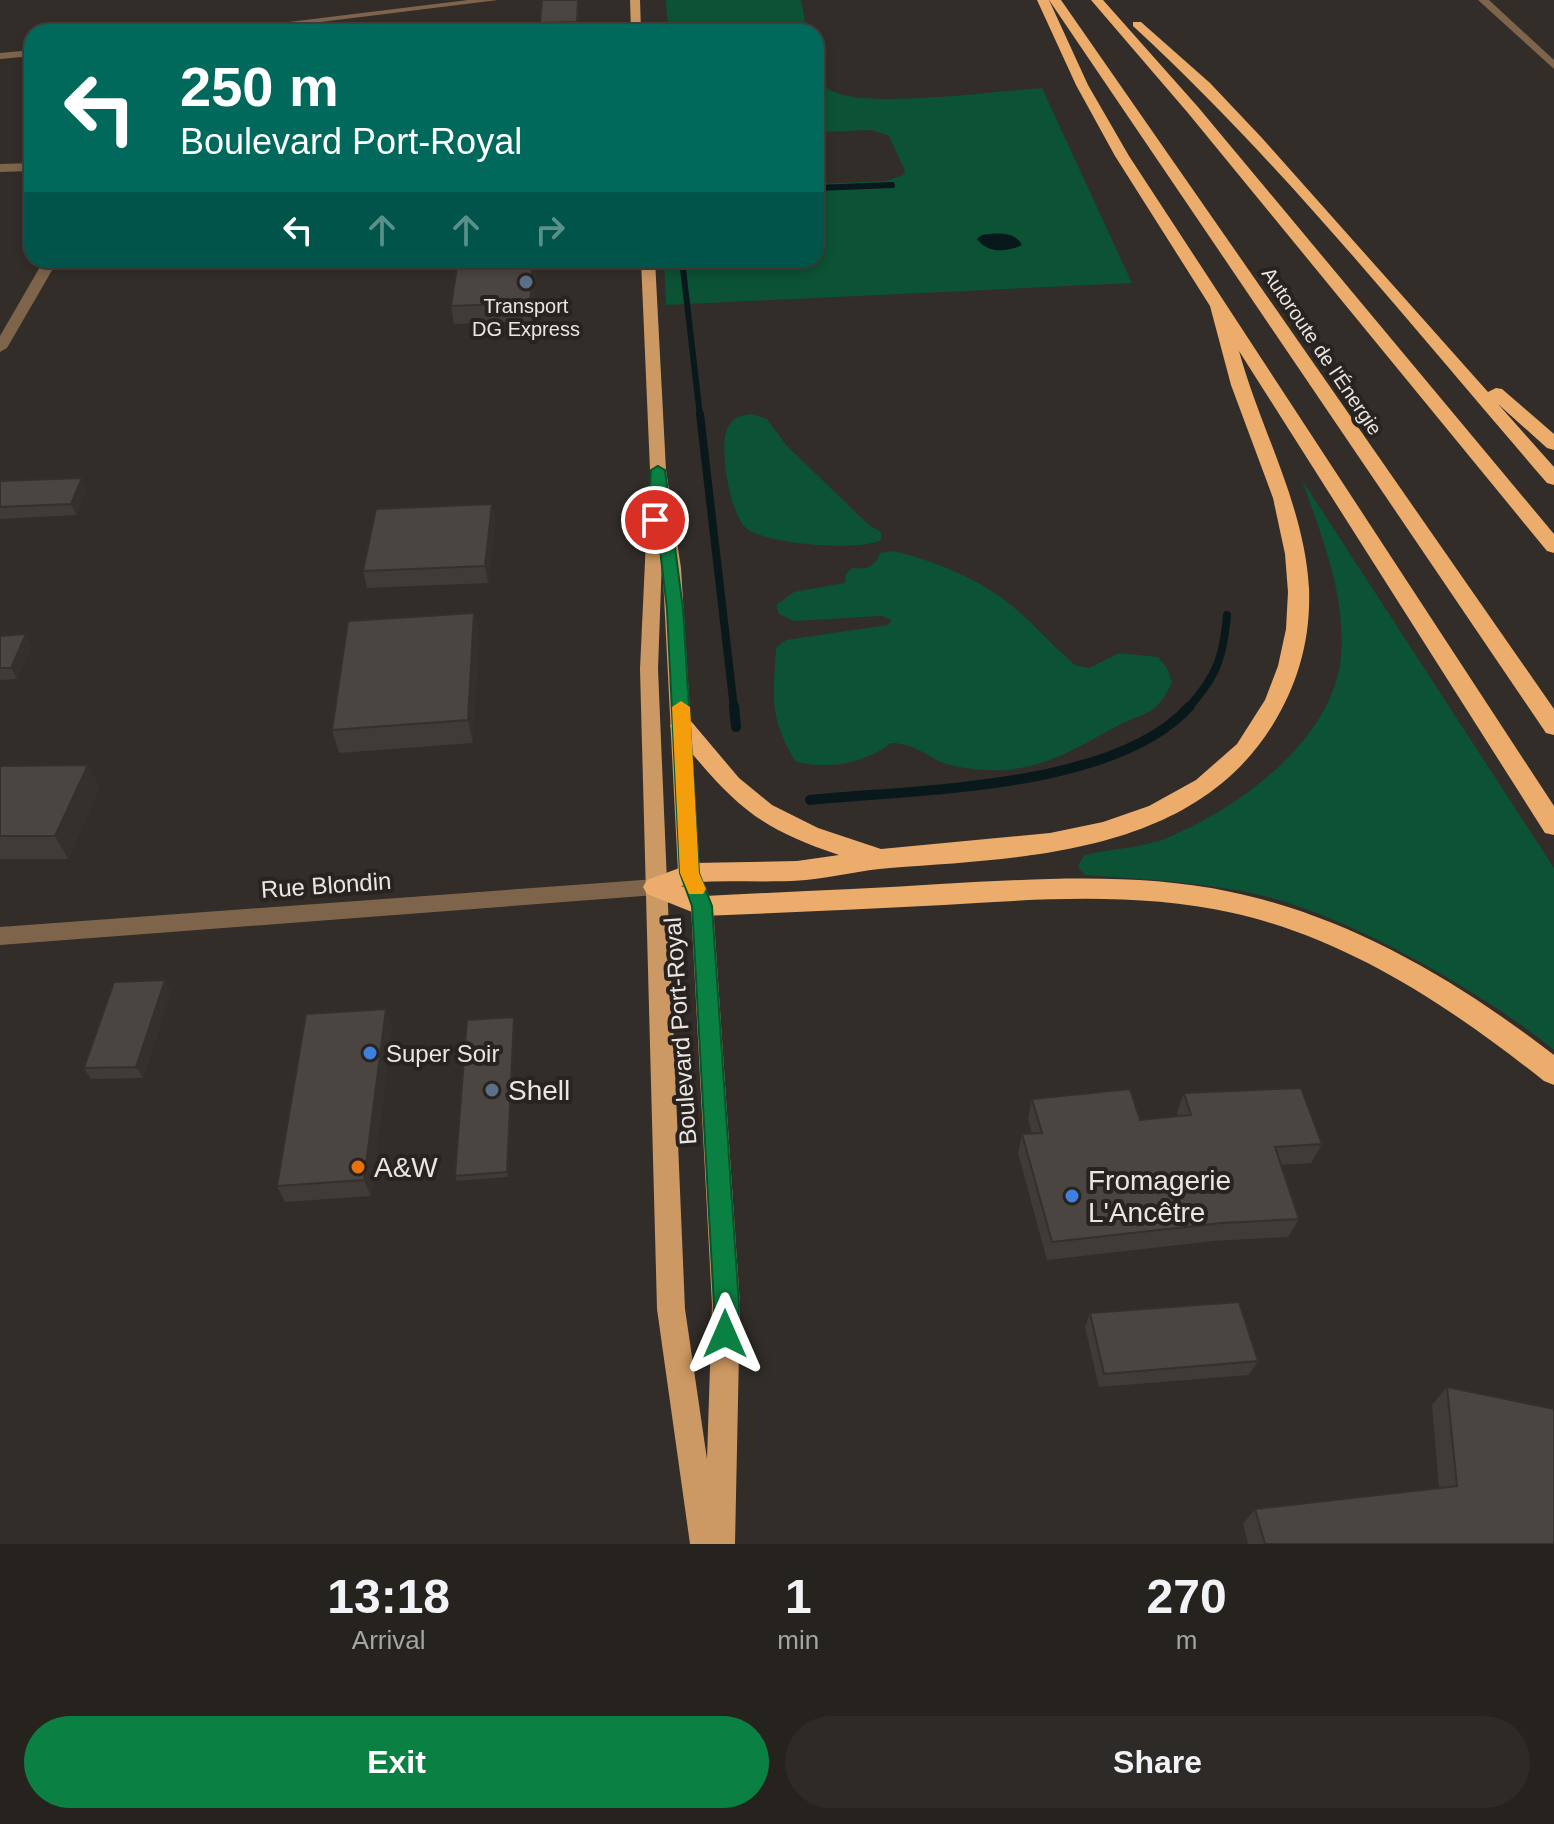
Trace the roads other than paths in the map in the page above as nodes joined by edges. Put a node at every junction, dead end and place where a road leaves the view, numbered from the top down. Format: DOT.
graph roads {
  1 [pos="493,0"];
  2 [pos="635,0"];
  3 [pos="1043,0"];
  4 [pos="1055,0"];
  5 [pos="1097,0"];
  6 [pos="1110,0"];
  7 [pos="1483,0"];
  8 [pos="283,24"];
  9 [pos="636,24"];
  10 [pos="24,54"];
  11 [pos="0,56"];
  12 [pos="1554,66"];
  13 [pos="24,167"];
  14 [pos="0,168"];
  15 [pos="46,268"];
  16 [pos="648,268"];
  17 [pos="1218,306"];
  18 [pos="1427,335"];
  19 [pos="0,348"];
  20 [pos="1554,444"];
  21 [pos="658,470"];
  22 [pos="1554,479"];
  23 [pos="1554,547"];
  24 [pos="682,726"];
  25 [pos="1554,727"];
  26 [pos="1554,826"];
  27 [pos="880,859"];
  28 [pos="689,873"];
  29 [pos="656,887"];
  30 [pos="702,906"];
  31 [pos="0,936"];
  32 [pos="1554,1072"];
  33 [pos="705,1544"];
  34 [pos="720,1544"];
  1 -- 8 [label="street"];
  2 -- 9 [label="main road"];
  3 -- 17 [label="highway"];
  4 -- 25 [label="highway, Autoroute de l'Énergie"];
  5 -- 23 [label="highway, Autoroute de l'Énergie"];
  6 -- 18 [label="highway"];
  7 -- 12 [label="street"];
  10 -- 11 [label="street"];
  13 -- 14 [label="street"];
  15 -- 19 [label="street"];
  16 -- 21 [label="main road, Boulevard Port-Royal"];
  17 -- 26 [label="highway"];
  17 -- 27 [label="highway"];
  18 -- 20 [label="highway"];
  18 -- 22 [label="highway"];
  21 -- 24 [label="main road, Boulevard Port-Royal"];
  21 -- 29 [label="main road, Boulevard Port-Royal"];
  24 -- 27 [label="highway"];
  24 -- 28 [label="main road, Boulevard Port-Royal"];
  27 -- 28 [label="highway"];
  28 -- 29 [label="highway"];
  28 -- 30 [label="main road, Boulevard Port-Royal"];
  29 -- 30 [label="highway"];
  29 -- 31 [label="street, Rue Blondin"];
  29 -- 33 [label="main road, Boulevard Port-Royal"];
  30 -- 32 [label="highway"];
  30 -- 34 [label="main road, Boulevard Port-Royal"];
}
